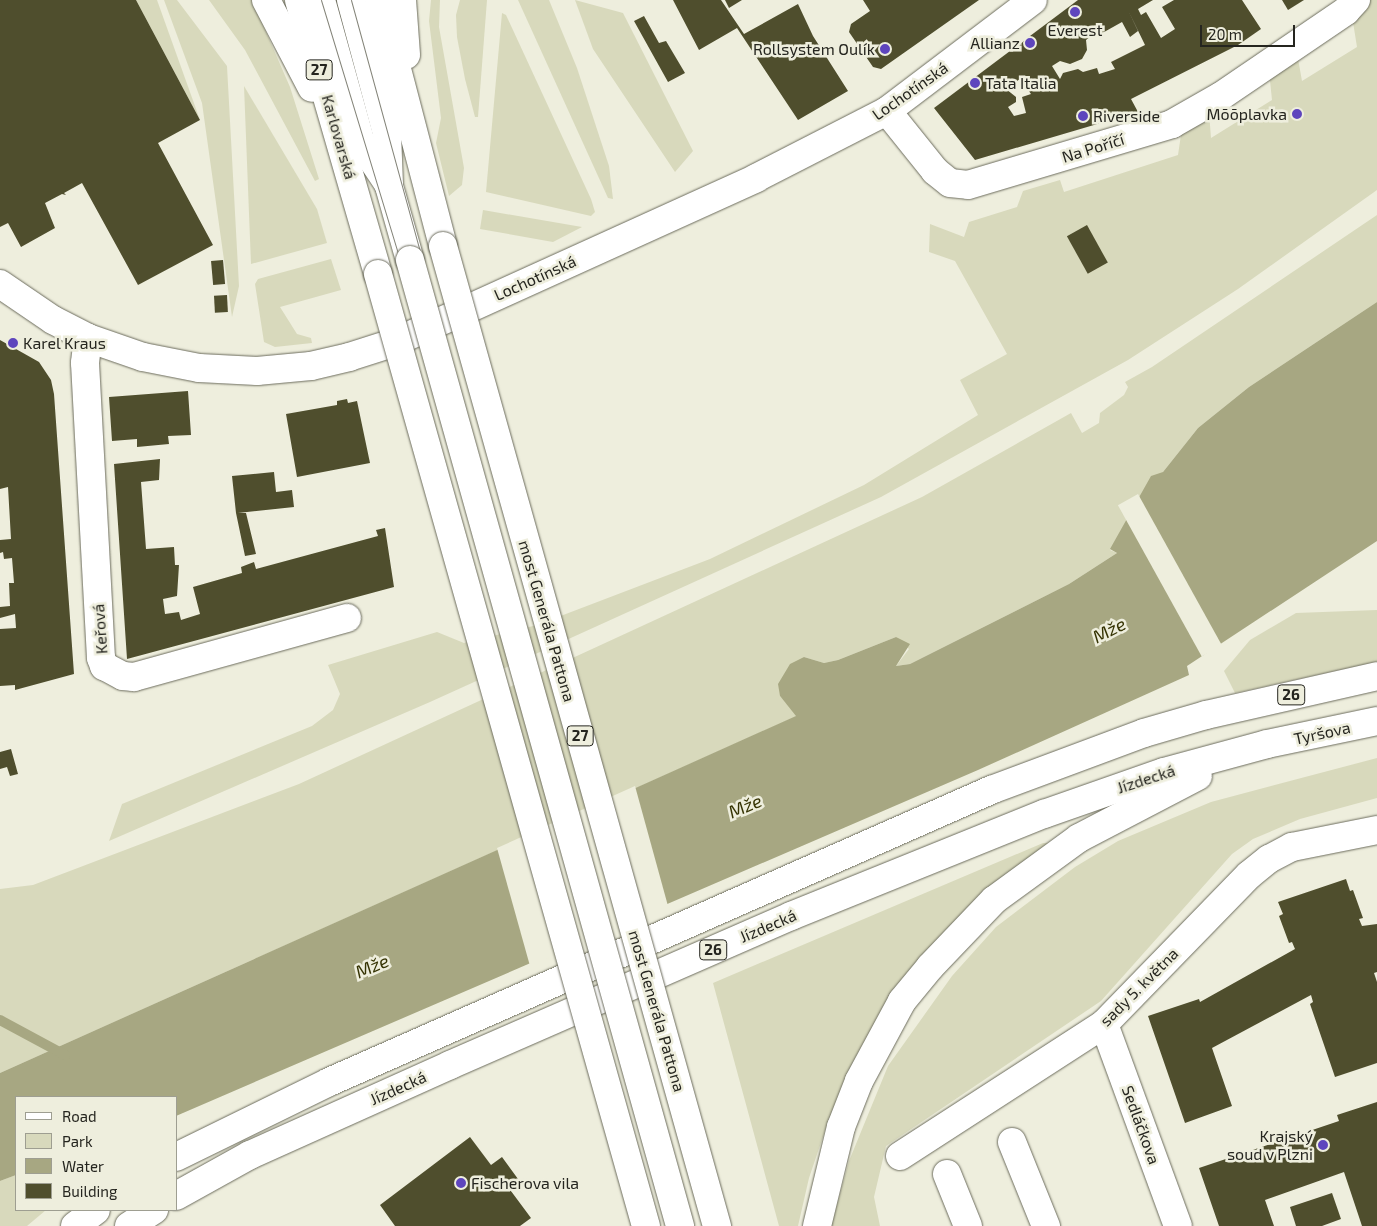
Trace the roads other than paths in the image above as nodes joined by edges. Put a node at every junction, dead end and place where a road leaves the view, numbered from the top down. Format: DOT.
graph roads {
  1 [pos="266,0"];
  2 [pos="299,0"];
  3 [pos="321,0"];
  4 [pos="351,0"];
  5 [pos="379,0"];
  6 [pos="402,0"];
  7 [pos="415,0"];
  8 [pos="1033,0"];
  9 [pos="1356,0"];
  10 [pos="406,55"];
  11 [pos="887,111"];
  12 [pos="415,134"];
  13 [pos="340,140"];
  14 [pos="390,186"];
  15 [pos="0,284"];
  16 [pos="88,338"];
  17 [pos="347,618"];
  18 [pos="1377,676"];
  19 [pos="1377,721"];
  20 [pos="1267,744"];
  21 [pos="1377,830"];
  22 [pos="1104,1024"];
  23 [pos="1012,1142"];
  24 [pos="178,1156"];
  25 [pos="900,1156"];
  26 [pos="947,1174"];
  27 [pos="178,1195"];
  28 [pos="95,1211"];
  29 [pos="152,1211"];
  30 [pos="75,1226"];
  31 [pos="129,1226"];
  32 [pos="646,1226"];
  33 [pos="680,1226"];
  34 [pos="717,1226"];
  35 [pos="817,1226"];
  36 [pos="968,1226"];
  37 [pos="1046,1226"];
  38 [pos="1178,1226"];
  1 -- 13 [label="main road"];
  2 -- 13 [label="main road, Karlovarská / 27"];
  3 -- 14 [label="main road, Karlovarská"];
  4 -- 14 [label="main road, Karlovarská"];
  5 -- 12 [label="main road, 27"];
  6 -- 10 [label="main road"];
  7 -- 10 [label="main road"];
  8 -- 11 [label="main road, Lochotínská"];
  9 -- 11 [label="main road, Na Poříčí"];
  10 -- 12 [label="main road"];
  11 -- 16 [label="main road, Lochotínská"];
  12 -- 34 [label="main road, most Generála Pattona / 27, bridge"];
  13 -- 32 [label="main road, Karlovarská / 27, bridge"];
  14 -- 33 [label="main road, Karlovarská, bridge"];
  15 -- 16 [label="main road, Lochotínská"];
  16 -- 17 [label="main road, Keřová"];
  18 -- 24 [label="main road, Jízdecká / 26"];
  19 -- 20 [label="main road, Tyršova / 26"];
  20 -- 27 [label="main road, Jízdecká / 26"];
  20 -- 35 [label="main road"];
  21 -- 22 [label="main road, sady 5. května"];
  22 -- 25 [label="main road, sady 5. května"];
  22 -- 38 [label="main road, Sedláčkova"];
  23 -- 37 [label="main road"];
  26 -- 36 [label="main road"];
  28 -- 30 [label="main road"];
  29 -- 31 [label="main road"];
}
